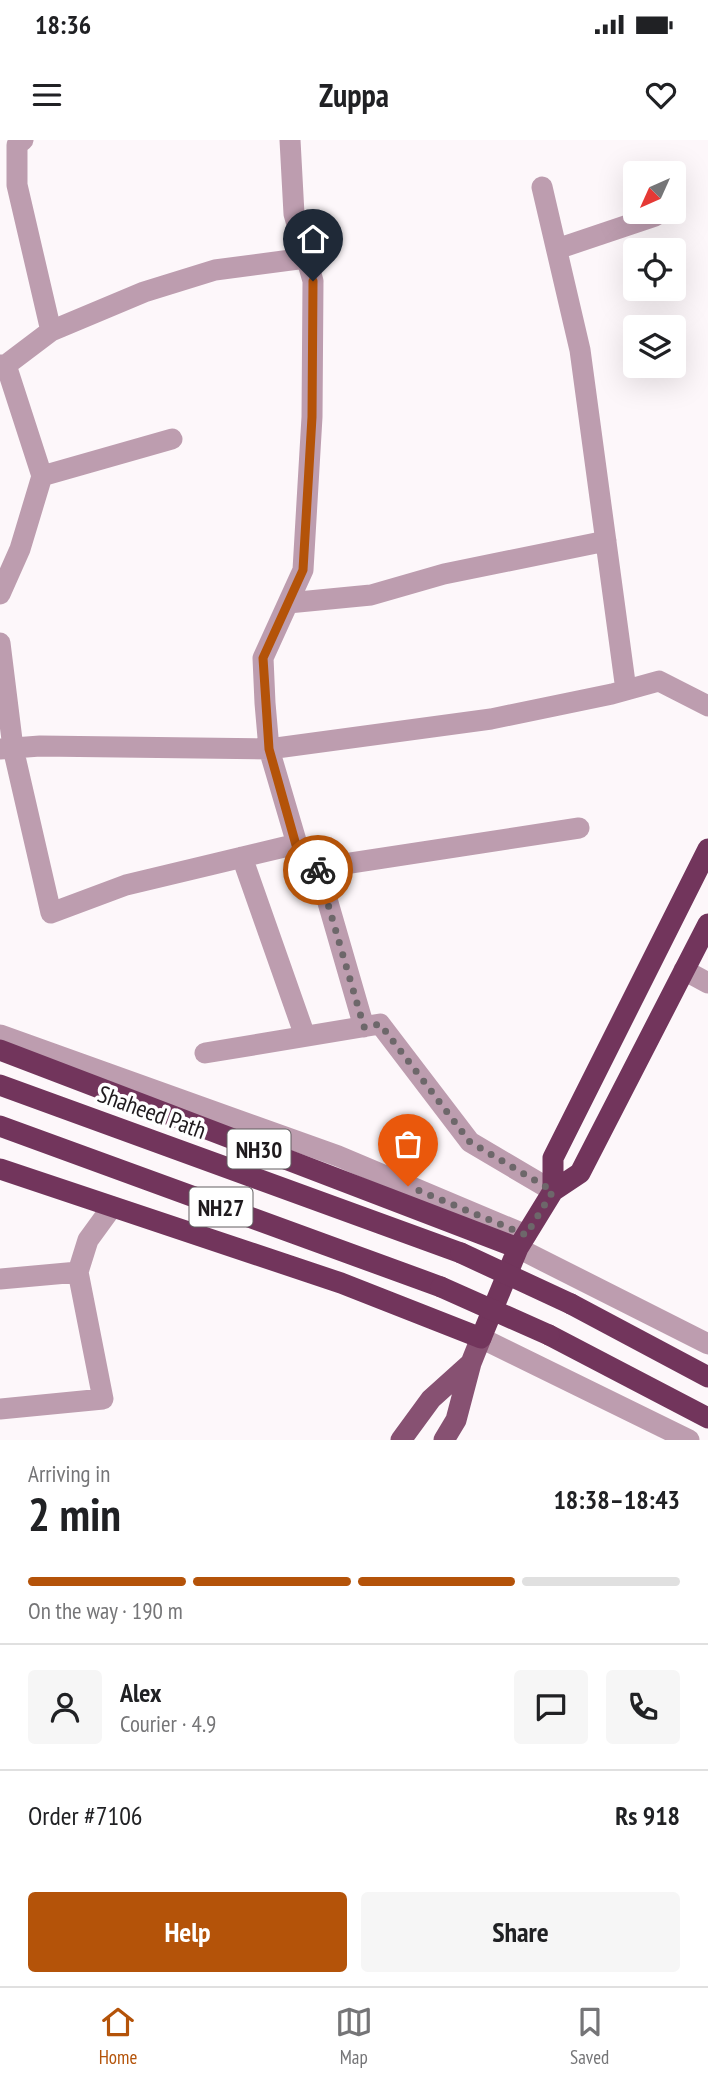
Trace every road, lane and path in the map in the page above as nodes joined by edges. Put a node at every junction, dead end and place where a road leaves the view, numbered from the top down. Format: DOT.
graph roads {
  1 [pos="23,140"];
  2 [pos="290,140"];
  3 [pos="542,187"];
  4 [pos="631,224"];
  5 [pos="557,249"];
  6 [pos="306,258"];
  7 [pos="51,331"];
  8 [pos="3,365"];
  9 [pos="172,439"];
  10 [pos="42,476"];
  11 [pos="606,541"];
  12 [pos="0,594"];
  13 [pos="288,603"];
  14 [pos="0,643"];
  15 [pos="626,690"];
  16 [pos="708,706"];
  17 [pos="6,748"];
  18 [pos="269,749"];
  19 [pos="579,828"];
  20 [pos="296,845"];
  21 [pos="708,849"];
  22 [pos="243,857"];
  23 [pos="318,868"];
  24 [pos="708,925"];
  25 [pos="703,947"];
  26 [pos="684,970"];
  27 [pos="708,983"];
  28 [pos="364,1027"];
  29 [pos="0,1035"];
  30 [pos="305,1036"];
  31 [pos="0,1050"];
  32 [pos="205,1053"];
  33 [pos="0,1085"];
  34 [pos="0,1126"];
  35 [pos="0,1169"];
  36 [pos="553,1191"];
  37 [pos="112,1207"];
  38 [pos="522,1241"];
  39 [pos="78,1272"];
  40 [pos="0,1279"];
  41 [pos="481,1338"];
  42 [pos="708,1344"];
  43 [pos="471,1363"];
  44 [pos="708,1377"];
  45 [pos="0,1409"];
  46 [pos="708,1418"];
  47 [pos="401,1440"];
  48 [pos="443,1440"];
  49 [pos="689,1440"];
  1 -- 7 [label="street"];
  2 -- 6 [label="street"];
  3 -- 5 [label="street"];
  4 -- 5 [label="street"];
  5 -- 11 [label="street"];
  6 -- 7 [label="street"];
  6 -- 13 [label="street"];
  7 -- 8 [label="street"];
  8 -- 10 [label="street"];
  9 -- 10 [label="street"];
  10 -- 12 [label="street"];
  11 -- 13 [label="street"];
  11 -- 15 [label="street"];
  13 -- 18 [label="street"];
  14 -- 17 [label="street"];
  15 -- 16 [label="street"];
  15 -- 18 [label="street"];
  17 -- 18 [label="street"];
  17 -- 22 [label="street"];
  18 -- 20 [label="street"];
  19 -- 23 [label="street"];
  20 -- 22 [label="street"];
  20 -- 23 [label="street"];
  21 -- 36 [label="highway"];
  22 -- 30 [label="street"];
  23 -- 28 [label="street"];
  24 -- 25 [label="highway"];
  25 -- 26 [label="highway"];
  26 -- 27 [label="street"];
  26 -- 36 [label="highway"];
  28 -- 30 [label="street"];
  28 -- 36 [label="street"];
  29 -- 38 [label="street"];
  30 -- 32 [label="street"];
  31 -- 38 [label="highway, NH30"];
  33 -- 44 [label="highway, Shaheed Path / NH27, bridge"];
  34 -- 46 [label="highway, NH27, bridge"];
  35 -- 37 [label="highway"];
  36 -- 38 [label="highway"];
  37 -- 39 [label="street"];
  37 -- 41 [label="highway"];
  38 -- 41 [label="highway"];
  38 -- 42 [label="street"];
  39 -- 40 [label="street"];
  39 -- 45 [label="street"];
  41 -- 43 [label="main road"];
  41 -- 49 [label="street"];
  43 -- 47 [label="main road"];
  43 -- 48 [label="main road"];
}
